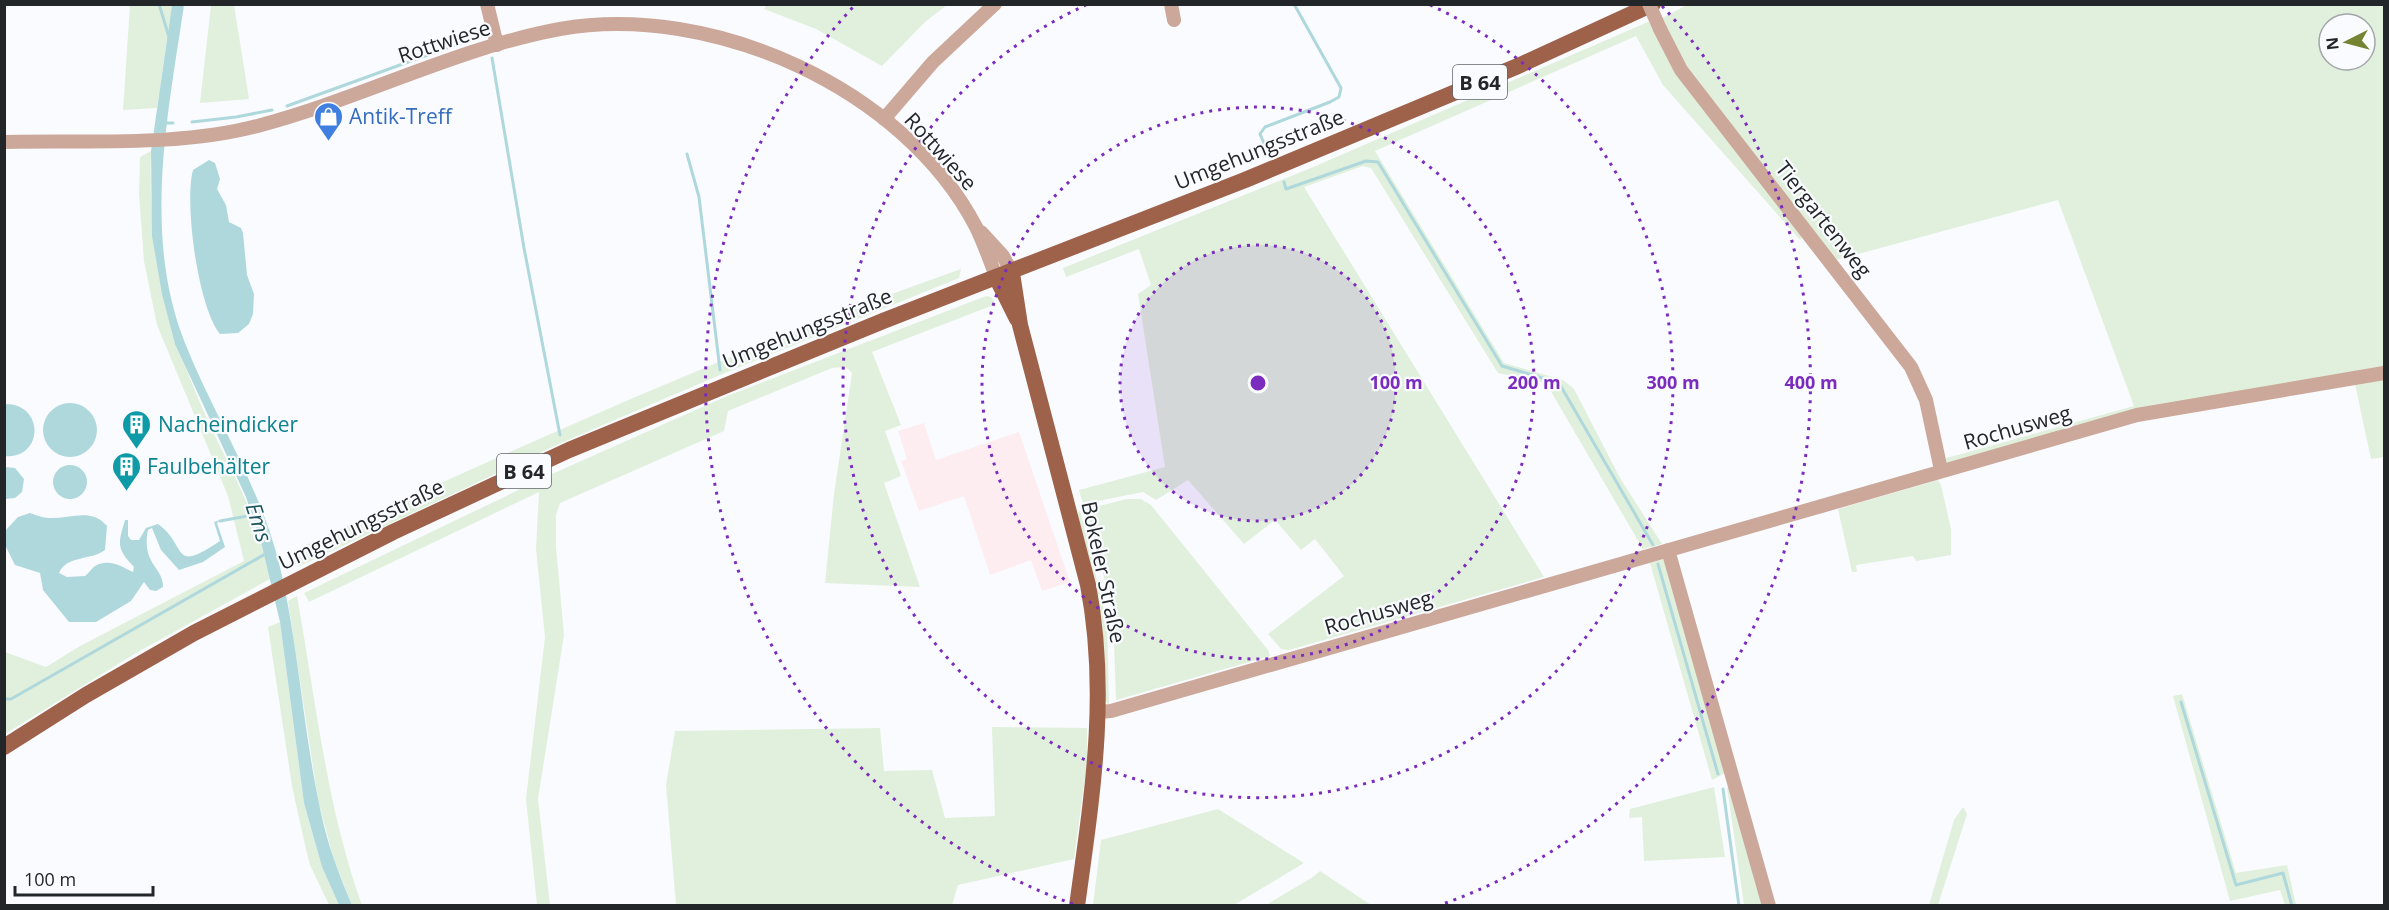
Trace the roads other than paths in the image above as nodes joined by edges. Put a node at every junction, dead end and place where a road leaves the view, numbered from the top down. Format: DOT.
graph roads {
  1 [pos="487,4"];
  2 [pos="995,4"];
  3 [pos="1171,4"];
  4 [pos="1651,4"];
  5 [pos="1174,20"];
  6 [pos="497,45"];
  7 [pos="884,119"];
  8 [pos="4,142"];
  9 [pos="1004,276"];
  10 [pos="2385,374"];
  11 [pos="1941,471"];
  12 [pos="1668,550"];
  13 [pos="1099,712"];
  14 [pos="4,747"];
  15 [pos="1077,906"];
  16 [pos="1769,906"];
  1 -- 6 [label="street"];
  2 -- 7 [label="street"];
  3 -- 5 [label="street"];
  4 -- 9 [label="main road, Umgehungsstraße / B 64"];
  4 -- 11 [label="street, Tiergartenweg, bridge"];
  6 -- 7 [label="street, Rottwiese"];
  6 -- 8 [label="street, Rottwiese"];
  7 -- 9 [label="street, Rottwiese"];
  9 -- 13 [label="main road, Bokeler Straße"];
  9 -- 14 [label="main road, Umgehungsstraße / B 64"];
  10 -- 11 [label="street, Rochusweg"];
  11 -- 12 [label="street, Rochusweg"];
  12 -- 13 [label="street, Rochusweg"];
  12 -- 16 [label="street"];
  13 -- 15 [label="main road, Bokeler Straße"];
}
